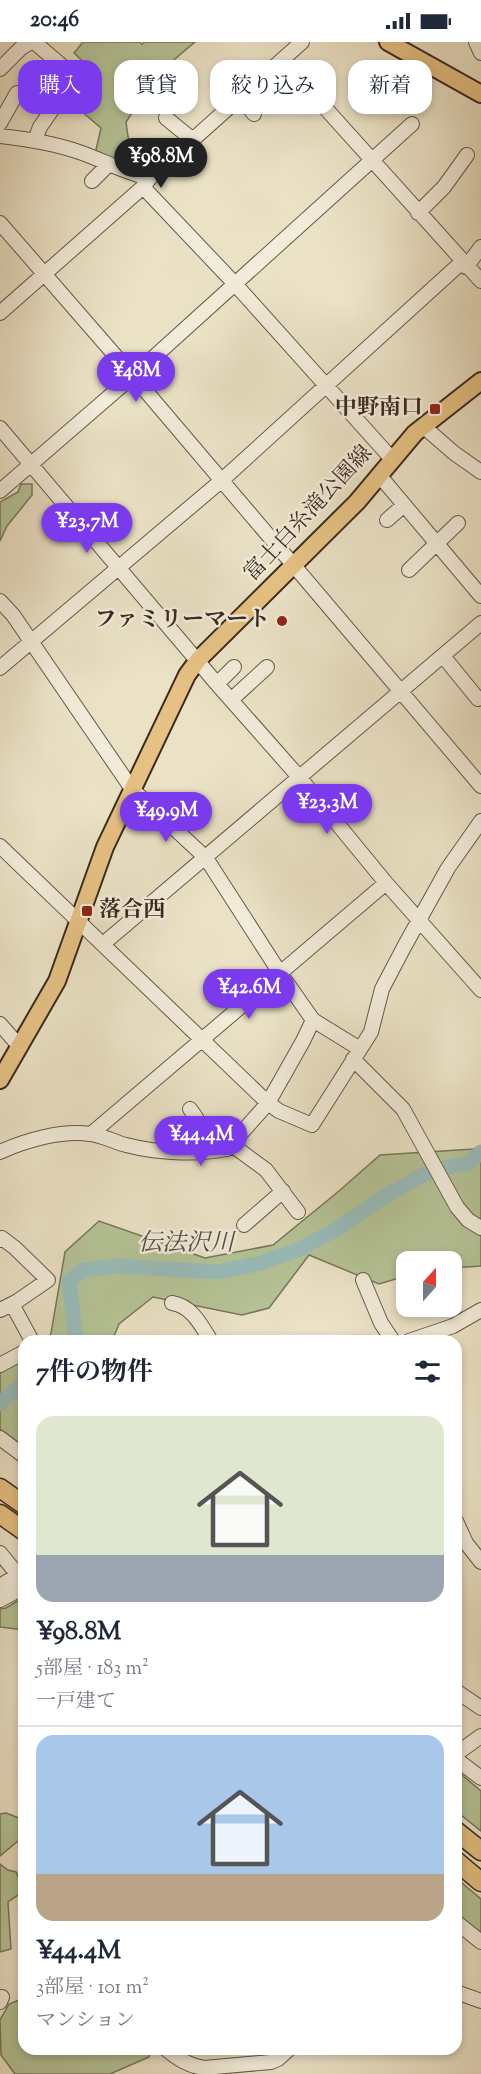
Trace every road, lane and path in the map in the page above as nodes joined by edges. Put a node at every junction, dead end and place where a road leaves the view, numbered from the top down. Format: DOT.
graph roads {
  1 [pos="33,42"];
  2 [pos="302,42"];
  3 [pos="388,42"];
  4 [pos="476,42"];
  5 [pos="481,53"];
  6 [pos="282,60"];
  7 [pos="0,69"];
  8 [pos="17,93"];
  9 [pos="481,94"];
  10 [pos="221,114"];
  11 [pos="330,114"];
  12 [pos="166,117"];
  13 [pos="0,123"];
  14 [pos="412,124"];
  15 [pos="0,136"];
  16 [pos="35,140"];
  17 [pos="193,140"];
  18 [pos="467,155"];
  19 [pos="372,161"];
  20 [pos="109,164"];
  21 [pos="92,181"];
  22 [pos="147,183"];
  23 [pos="418,213"];
  24 [pos="0,223"];
  25 [pos="481,247"];
  26 [pos="464,264"];
  27 [pos="44,275"];
  28 [pos="481,281"];
  29 [pos="235,284"];
  30 [pos="0,312"];
  31 [pos="134,376"];
  32 [pos="481,381"];
  33 [pos="326,386"];
  34 [pos="423,426"];
  35 [pos="0,428"];
  36 [pos="392,459"];
  37 [pos="31,464"];
  38 [pos="481,472"];
  39 [pos="379,475"];
  40 [pos="221,481"];
  41 [pos="0,491"];
  42 [pos="404,505"];
  43 [pos="387,520"];
  44 [pos="458,523"];
  45 [pos="437,544"];
  46 [pos="293,566"];
  47 [pos="119,568"];
  48 [pos="409,570"];
  49 [pos="481,573"];
  50 [pos="468,581"];
  51 [pos="481,596"];
  52 [pos="0,601"];
  53 [pos="481,623"];
  54 [pos="31,641"];
  55 [pos="443,656"];
  56 [pos="198,660"];
  57 [pos="234,667"];
  58 [pos="267,667"];
  59 [pos="0,668"];
  60 [pos="217,684"];
  61 [pos="401,692"];
  62 [pos="478,699"];
  63 [pos="231,700"];
  64 [pos="299,777"];
  65 [pos="481,786"];
  66 [pos="132,789"];
  67 [pos="481,821"];
  68 [pos="0,847"];
  69 [pos="206,858"];
  70 [pos="386,883"];
  71 [pos="420,919"];
  72 [pos="78,921"];
  73 [pos="103,944"];
  74 [pos="280,973"];
  75 [pos="481,990"];
  76 [pos="312,1020"];
  77 [pos="0,1024"];
  78 [pos="201,1039"];
  79 [pos="20,1047"];
  80 [pos="356,1054"];
  81 [pos="0,1080"];
  82 [pos="268,1103"];
  83 [pos="190,1109"];
  84 [pos="91,1134"];
  85 [pos="232,1145"];
  86 [pos="196,1151"];
  87 [pos="0,1152"];
  88 [pos="283,1191"];
  89 [pos="298,1212"];
  90 [pos="244,1225"];
  91 [pos="481,1228"];
  92 [pos="1,1238"];
  93 [pos="363,1280"];
  94 [pos="172,1303"];
  95 [pos="6,1307"];
  96 [pos="481,1310"];
  97 [pos="27,1335"];
  98 [pos="207,1335"];
  99 [pos="389,1335"];
  100 [pos="448,1335"];
  101 [pos="18,1355"];
  102 [pos="0,1365"];
  103 [pos="0,1438"];
  104 [pos="18,1452"];
  105 [pos="0,1488"];
  106 [pos="18,1501"];
  107 [pos="0,1514"];
  108 [pos="18,1528"];
  109 [pos="462,1534"];
  110 [pos="0,1553"];
  111 [pos="481,1562"];
  112 [pos="0,1586"];
  113 [pos="18,1590"];
  114 [pos="0,1599"];
  115 [pos="462,1695"];
  116 [pos="481,1708"];
  117 [pos="481,1736"];
  118 [pos="462,1752"];
  119 [pos="462,1762"];
  120 [pos="481,1778"];
  121 [pos="462,1836"];
  122 [pos="481,1851"];
  123 [pos="462,1867"];
  124 [pos="481,1882"];
  125 [pos="462,1927"];
  126 [pos="481,1942"];
  127 [pos="462,1994"];
  128 [pos="481,2001"];
  129 [pos="173,2055"];
  130 [pos="283,2055"];
  1 -- 7 [label="street"];
  1 -- 16 [label="street"];
  2 -- 6 [label="street"];
  3 -- 9 [label="main road"];
  4 -- 5 [label="street"];
  8 -- 13 [label="street"];
  10 -- 17 [label="street"];
  11 -- 19 [label="street"];
  12 -- 17 [label="street"];
  14 -- 19 [label="street"];
  15 -- 16 [label="street"];
  16 -- 20 [label="street"];
  17 -- 22 [label="street"];
  18 -- 23 [label="street"];
  19 -- 23 [label="street"];
  19 -- 29 [label="street"];
  20 -- 21 [label="street"];
  20 -- 22 [label="street"];
  22 -- 27 [label="street"];
  22 -- 29 [label="street"];
  23 -- 26 [label="street"];
  24 -- 27 [label="street"];
  25 -- 26 [label="street"];
  26 -- 28 [label="street"];
  26 -- 33 [label="street"];
  27 -- 30 [label="street"];
  27 -- 31 [label="street"];
  29 -- 31 [label="street"];
  29 -- 33 [label="street"];
  31 -- 37 [label="street"];
  31 -- 40 [label="street"];
  32 -- 34 [label="main road, 富士白糸滝公園線"];
  33 -- 36 [label="street"];
  33 -- 40 [label="street"];
  34 -- 36 [label="main road, 富士白糸滝公園線"];
  34 -- 38 [label="street"];
  35 -- 37 [label="street"];
  36 -- 39 [label="main road, 富士白糸滝公園線"];
  37 -- 41 [label="street"];
  37 -- 47 [label="street"];
  39 -- 42 [label="street"];
  39 -- 46 [label="main road, 富士白糸滝公園線"];
  40 -- 46 [label="street"];
  40 -- 47 [label="street"];
  42 -- 43 [label="street"];
  42 -- 45 [label="street"];
  44 -- 45 [label="street"];
  45 -- 48 [label="street"];
  45 -- 50 [label="street"];
  46 -- 56 [label="main road, 富士白糸滝公園線"];
  46 -- 61 [label="street"];
  47 -- 54 [label="street"];
  47 -- 56 [label="street"];
  49 -- 50 [label="street"];
  50 -- 51 [label="street"];
  52 -- 54 [label="street"];
  53 -- 55 [label="street"];
  54 -- 59 [label="street"];
  54 -- 66 [label="street"];
  55 -- 61 [label="street"];
  55 -- 62 [label="street"];
  56 -- 60 [label="street"];
  56 -- 66 [label="main road, 富士白糸滝公園線"];
  57 -- 60 [label="street"];
  58 -- 63 [label="street"];
  60 -- 63 [label="street"];
  61 -- 64 [label="street"];
  61 -- 65 [label="street"];
  63 -- 64 [label="street"];
  64 -- 69 [label="street"];
  64 -- 70 [label="street"];
  66 -- 69 [label="street"];
  66 -- 72 [label="main road, 富士白糸滝公園線"];
  67 -- 71 [label="street"];
  68 -- 72 [label="street"];
  69 -- 73 [label="street"];
  69 -- 74 [label="street"];
  70 -- 71 [label="street"];
  70 -- 74 [label="street"];
  71 -- 75 [label="street"];
  71 -- 80 [label="street"];
  72 -- 73 [label="street"];
  72 -- 79 [label="main road, 富士白糸滝公園線"];
  73 -- 78 [label="street"];
  74 -- 76 [label="street"];
  74 -- 78 [label="street"];
  76 -- 80 [label="street"];
  76 -- 82 [label="street"];
  77 -- 79 [label="street"];
  78 -- 82 [label="street"];
  78 -- 84 [label="street"];
  79 -- 81 [label="main road, 富士白糸滝公園線"];
  80 -- 82 [label="street"];
  80 -- 91 [label="street"];
  82 -- 85 [label="street"];
  83 -- 86 [label="street"];
  84 -- 86 [label="street"];
  84 -- 87 [label="street"];
  85 -- 86 [label="street"];
  85 -- 88 [label="street"];
  88 -- 89 [label="street"];
  88 -- 90 [label="street"];
  92 -- 95 [label="street"];
  93 -- 99 [label="street"];
  94 -- 98 [label="street"];
  95 -- 97 [label="street"];
  96 -- 100 [label="street"];
  101 -- 102 [label="street"];
  103 -- 104 [label="street"];
  105 -- 106 [label="highway"];
  107 -- 108 [label="highway"];
  109 -- 111 [label="street"];
  110 -- 112 [label="street"];
  113 -- 114 [label="street"];
  115 -- 116 [label="street"];
  117 -- 118 [label="street"];
  119 -- 120 [label="street"];
  121 -- 122 [label="highway"];
  123 -- 124 [label="highway"];
  125 -- 126 [label="street"];
  127 -- 128 [label="street"];
  129 -- 130 [label="street"];
}
